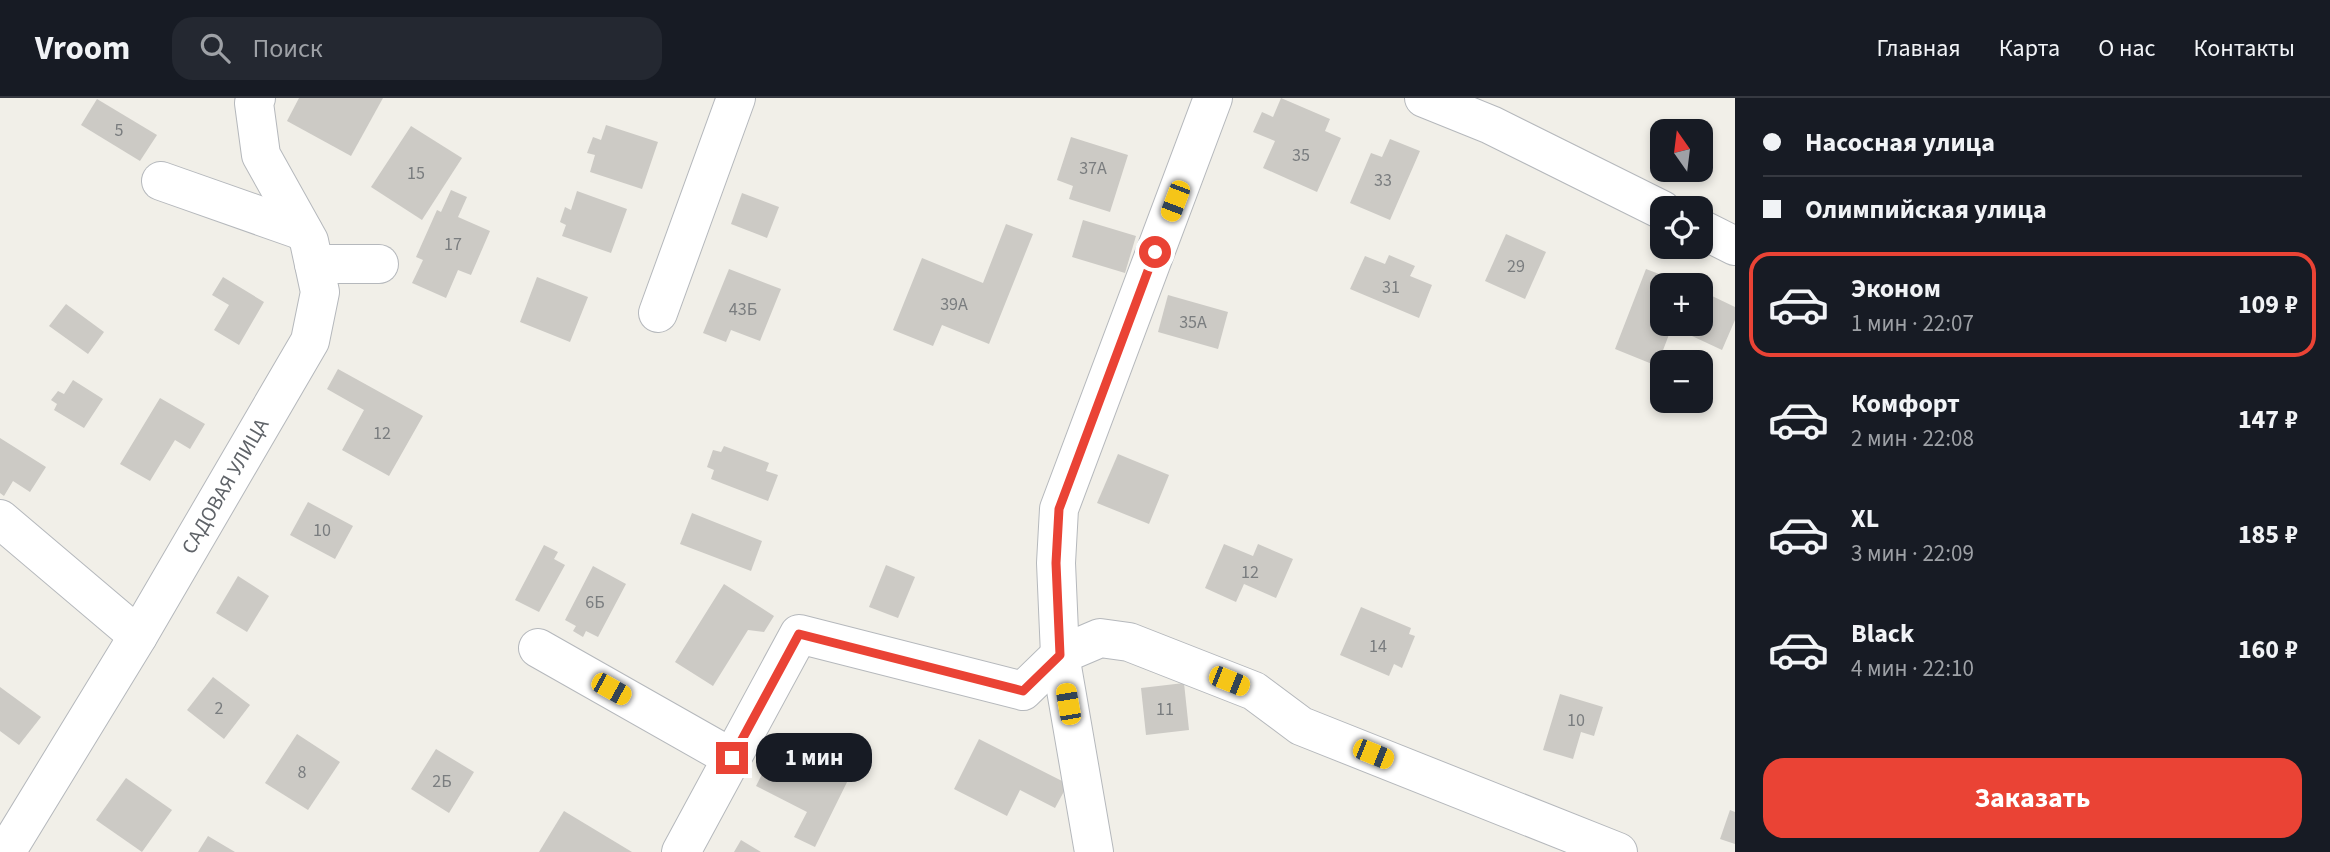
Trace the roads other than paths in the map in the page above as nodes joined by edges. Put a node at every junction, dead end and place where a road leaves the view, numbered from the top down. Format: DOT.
graph roads {
  1 [pos="256,98"];
  2 [pos="736,98"];
  3 [pos="1213,98"];
  4 [pos="1424,98"];
  5 [pos="161,181"];
  6 [pos="1650,204"];
  7 [pos="1713,235"];
  8 [pos="1735,246"];
  9 [pos="308,247"];
  10 [pos="379,264"];
  11 [pos="658,313"];
  12 [pos="0,519"];
  13 [pos="138,636"];
  14 [pos="538,648"];
  15 [pos="1060,655"];
  16 [pos="732,758"];
  17 [pos="6,852"];
  18 [pos="681,852"];
  19 [pos="1094,852"];
  20 [pos="1618,852"];
  1 -- 9 [label="street, САДОВАЯ УЛИЦА"];
  2 -- 11 [label="street"];
  3 -- 15 [label="street"];
  4 -- 6 [label="street"];
  5 -- 9 [label="street"];
  7 -- 8 [label="street"];
  9 -- 10 [label="street"];
  9 -- 13 [label="street, САДОВАЯ УЛИЦА"];
  12 -- 13 [label="street"];
  13 -- 17 [label="street, САДОВАЯ УЛИЦА"];
  14 -- 16 [label="street"];
  15 -- 16 [label="street"];
  15 -- 19 [label="street"];
  15 -- 20 [label="street"];
  16 -- 18 [label="street"];
}
